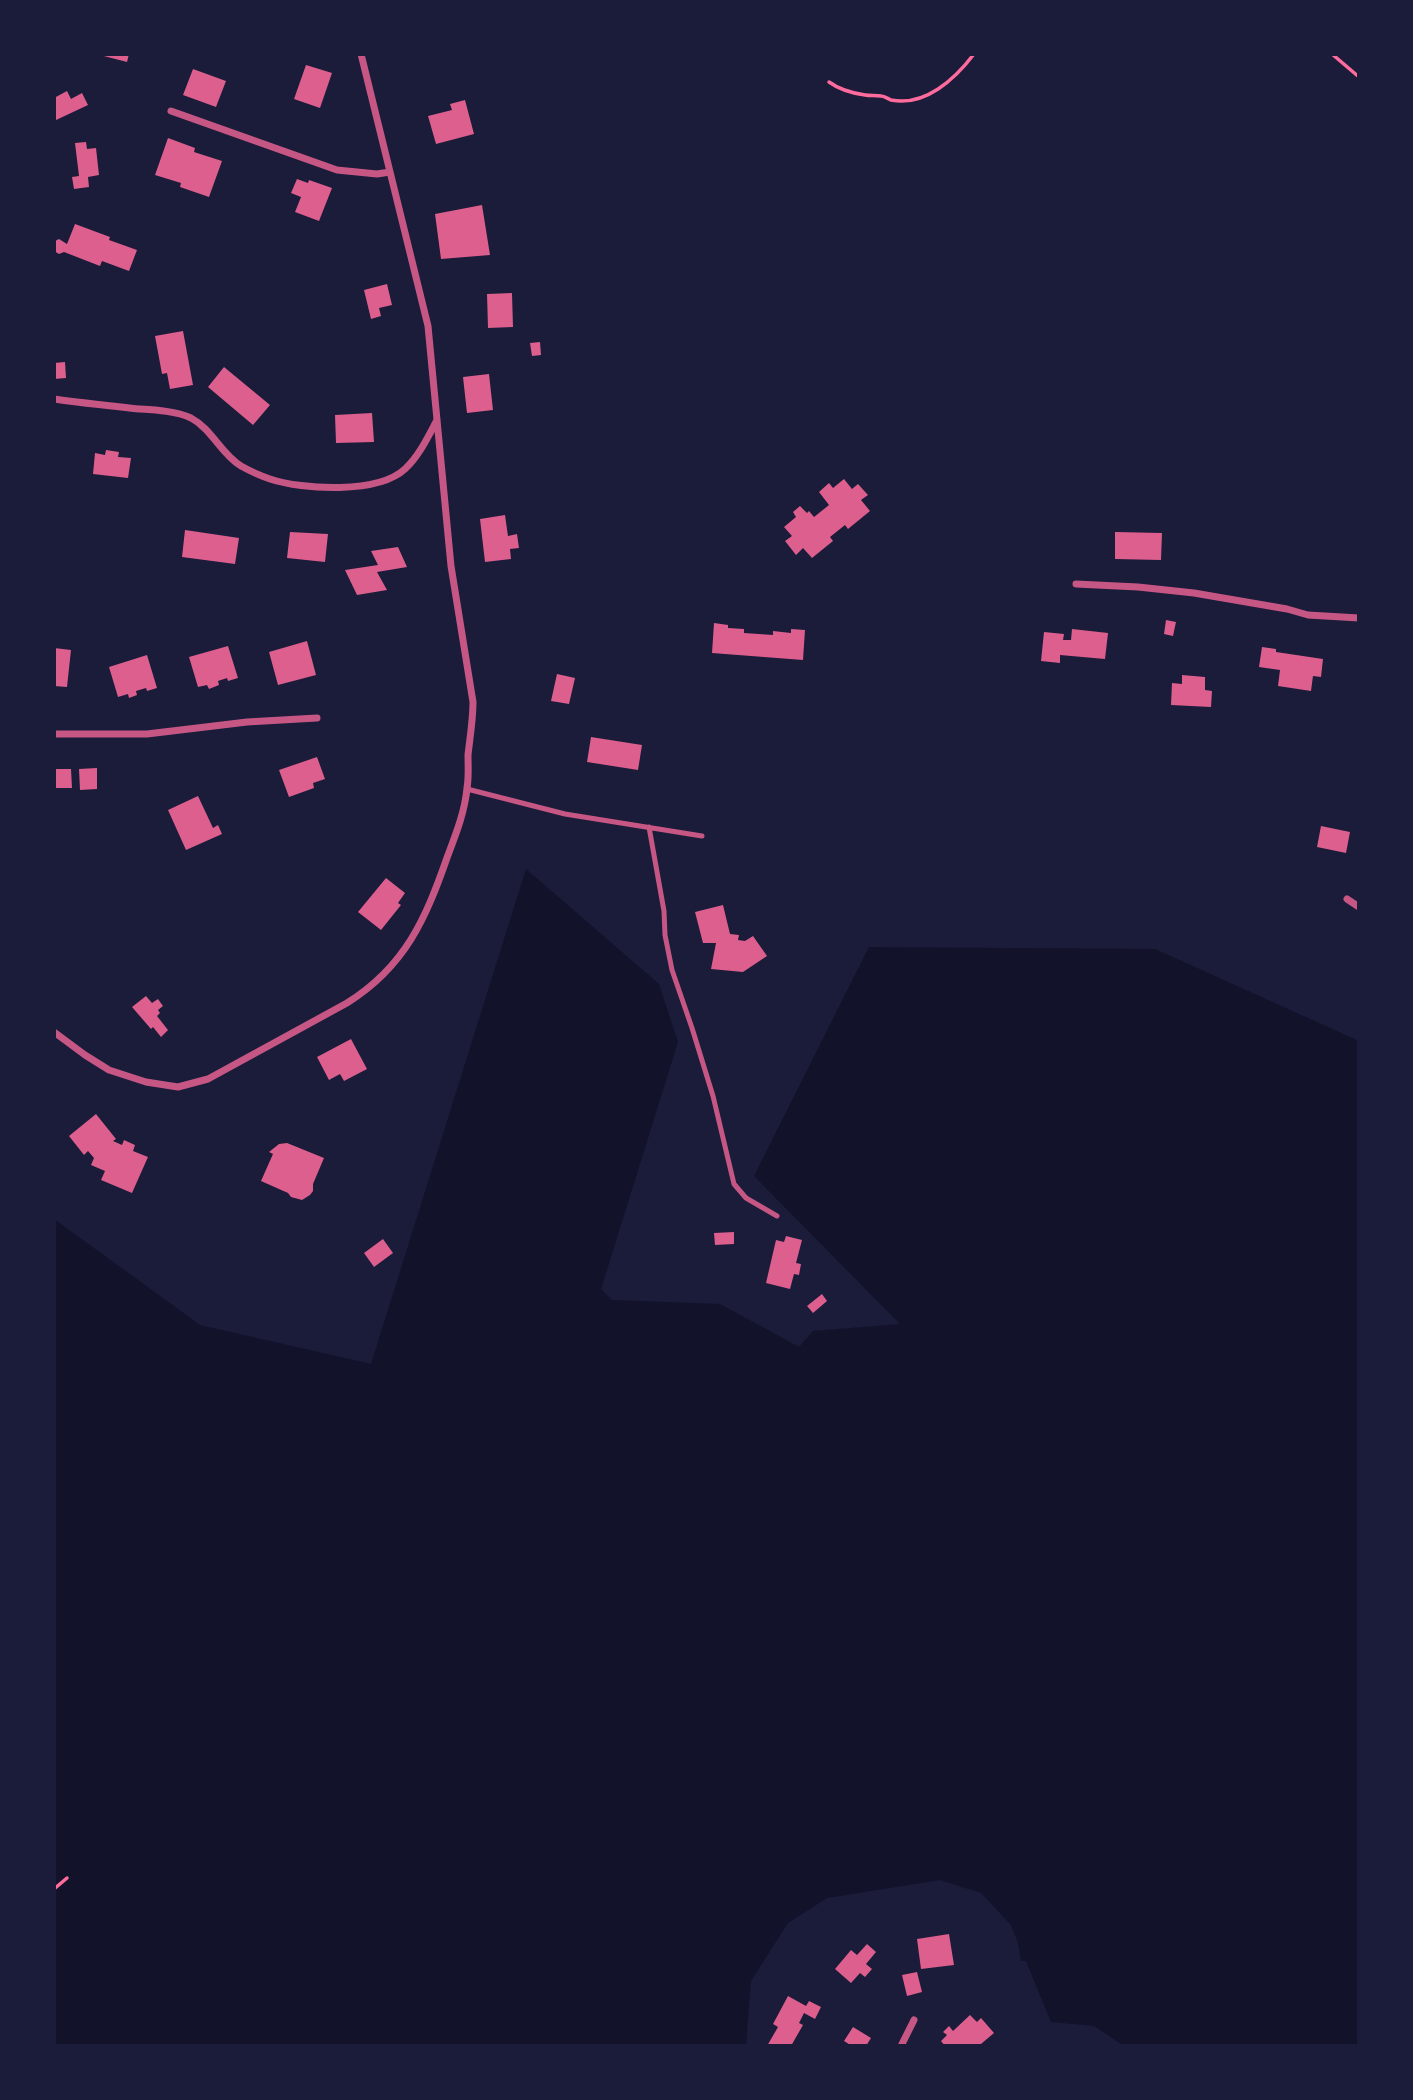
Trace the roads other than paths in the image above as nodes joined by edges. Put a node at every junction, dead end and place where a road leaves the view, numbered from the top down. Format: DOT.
graph roads {
  1 [pos="361,54"];
  2 [pos="171,111"];
  3 [pos="390,172"];
  4 [pos="54,400"];
  5 [pos="437,420"];
  6 [pos="1076,584"];
  7 [pos="1359,618"];
  8 [pos="317,718"];
  9 [pos="54,734"];
  10 [pos="467,789"];
  11 [pos="649,827"];
  12 [pos="702,836"];
  13 [pos="1347,899"];
  14 [pos="1359,907"];
  15 [pos="54,1032"];
  16 [pos="777,1216"];
  17 [pos="914,2020"];
  18 [pos="901,2046"];
  1 -- 3 [label="street"];
  2 -- 3 [label="street"];
  3 -- 5 [label="street"];
  4 -- 5 [label="street"];
  5 -- 10 [label="street"];
  6 -- 7 [label="street"];
  8 -- 9 [label="street"];
  10 -- 11 [label="lane"];
  10 -- 15 [label="street"];
  11 -- 12 [label="lane"];
  11 -- 16 [label="lane"];
  13 -- 14 [label="street"];
  17 -- 18 [label="street"];
}
